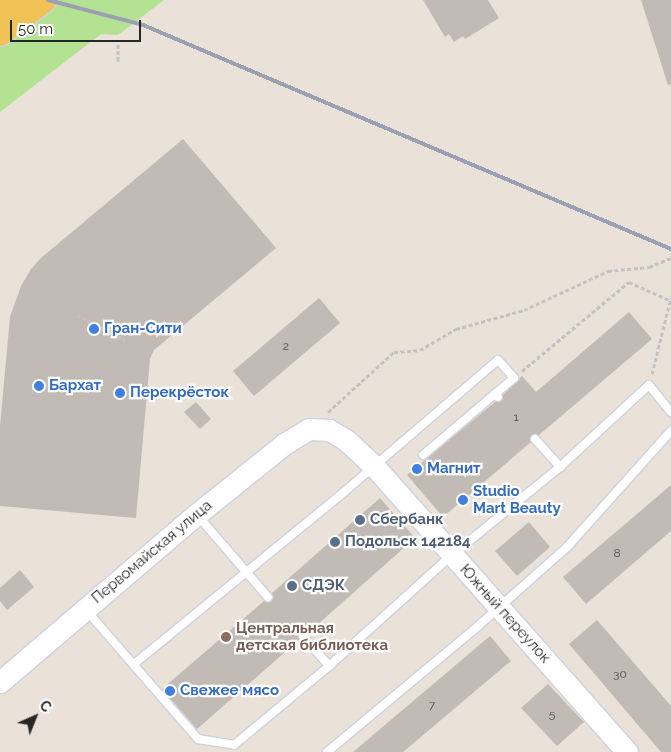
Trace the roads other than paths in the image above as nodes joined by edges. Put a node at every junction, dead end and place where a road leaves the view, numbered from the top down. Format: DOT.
graph roads {
  1 [pos="12,0"];
  2 [pos="44,0"];
  3 [pos="0,9"];
  4 [pos="0,34"];
  5 [pos="671,412"];
  6 [pos="309,429"];
  7 [pos="671,431"];
  8 [pos="535,439"];
  9 [pos="423,455"];
  10 [pos="374,466"];
  11 [pos="560,466"];
  12 [pos="197,514"];
  13 [pos="452,555"];
  14 [pos="246,573"];
  15 [pos="268,597"];
  16 [pos="499,607"];
  17 [pos="85,608"];
  18 [pos="303,636"];
  19 [pos="134,664"];
  20 [pos="329,666"];
  21 [pos="0,682"];
  22 [pos="327,752"];
  23 [pos="627,752"];
  1 -- 3 [label="main road"];
  2 -- 4 [label="main road"];
  5 -- 11 [label="lane"];
  6 -- 10 [label="street, Южный переулок"];
  6 -- 12 [label="street, Первомайская улица"];
  7 -- 16 [label="lane"];
  8 -- 11 [label="lane"];
  9 -- 10 [label="lane"];
  10 -- 13 [label="street, Южный переулок"];
  10 -- 14 [label="lane"];
  11 -- 13 [label="lane"];
  12 -- 14 [label="lane"];
  12 -- 17 [label="street, Первомайская улица"];
  13 -- 16 [label="street, Южный переулок"];
  13 -- 20 [label="lane"];
  14 -- 15 [label="lane"];
  14 -- 19 [label="lane"];
  16 -- 22 [label="lane"];
  16 -- 23 [label="street, Южный переулок"];
  17 -- 19 [label="lane"];
  17 -- 21 [label="street, Первомайская улица"];
  18 -- 20 [label="lane"];
  19 -- 20 [label="lane"];
}
